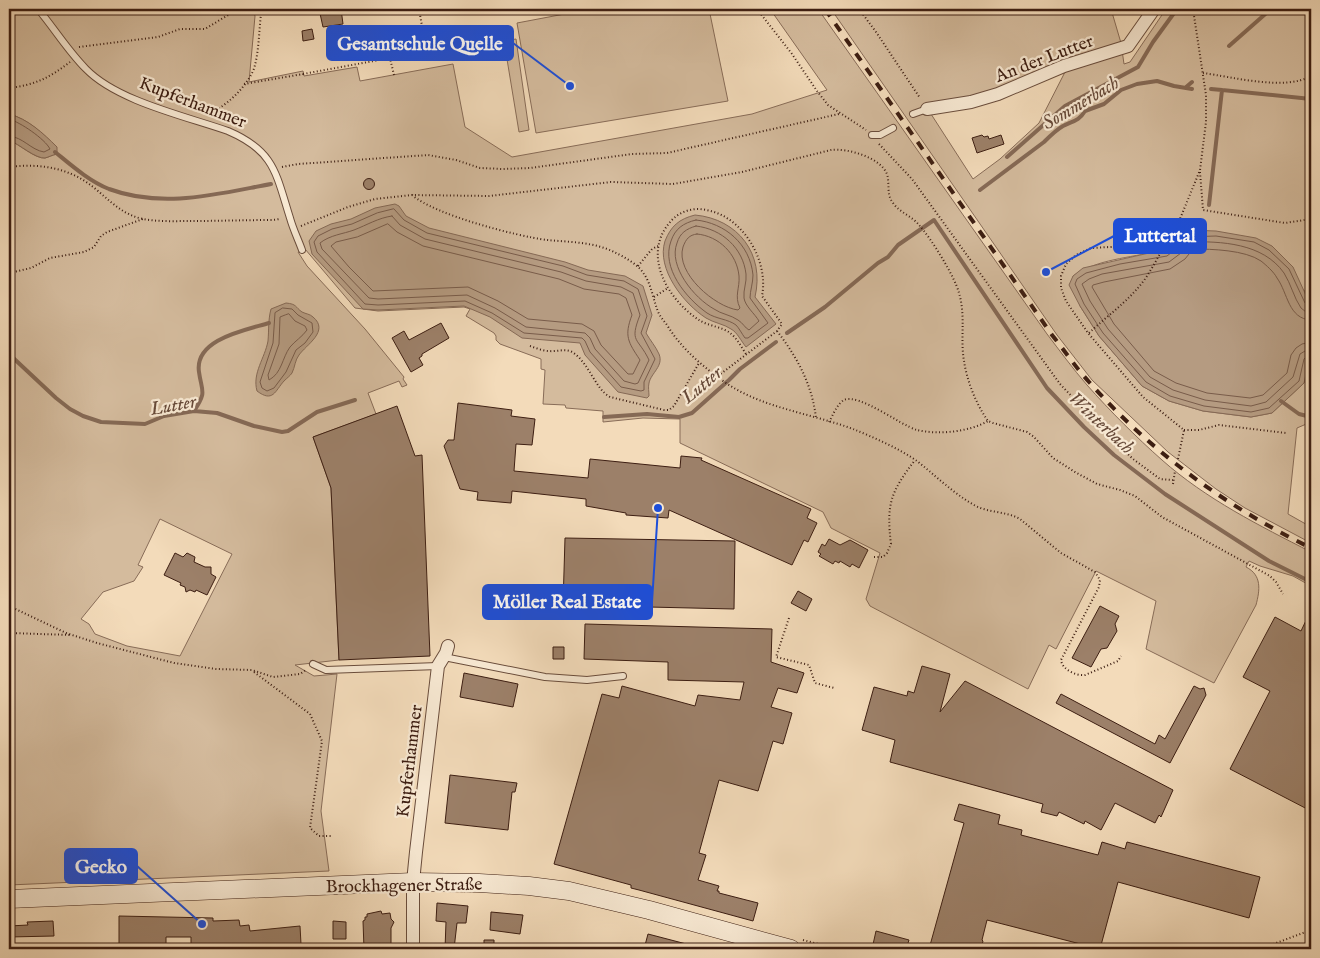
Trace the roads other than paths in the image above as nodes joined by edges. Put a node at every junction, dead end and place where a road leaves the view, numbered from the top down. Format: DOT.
graph roads {
  1 [pos="38,9"];
  2 [pos="1154,9"];
  3 [pos="927,109"];
  4 [pos="913,114"];
  5 [pos="893,128"];
  6 [pos="874,136"];
  7 [pos="302,250"];
  8 [pos="443,656"];
  9 [pos="313,664"];
  10 [pos="623,676"];
  11 [pos="413,882"];
  12 [pos="9,899"];
  13 [pos="413,949"];
  14 [pos="791,949"];
  1 -- 7 [label="lane, Kupferhammer"];
  2 -- 3 [label="street, An der Lutter"];
  3 -- 4 [label="lane"];
  5 -- 6 [label="lane"];
  8 -- 9 [label="lane"];
  8 -- 10 [label="lane"];
  8 -- 11 [label="street, Kupferhammer"];
  11 -- 12 [label="main road, Brockhagener Straße"];
  11 -- 13 [label="street, Kupferhammer"];
  11 -- 14 [label="main road, Brockhagener Straße"];
}
